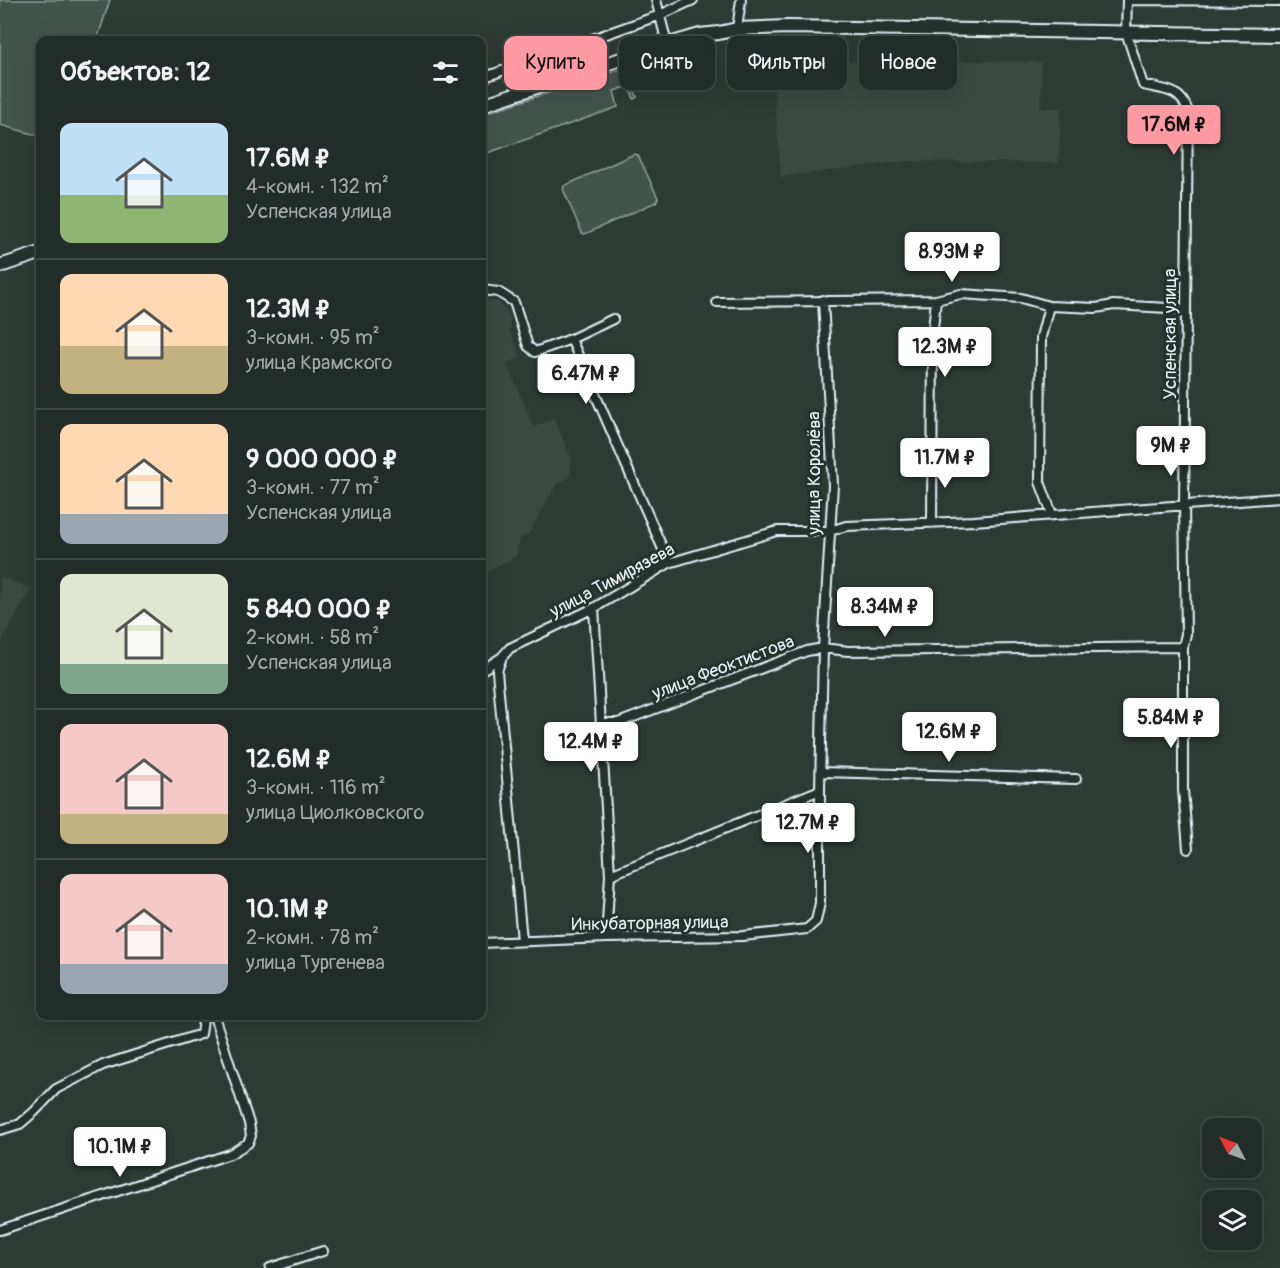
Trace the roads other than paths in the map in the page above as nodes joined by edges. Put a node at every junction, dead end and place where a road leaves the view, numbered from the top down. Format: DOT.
graph roads {
  1 [pos="656,0"];
  2 [pos="693,0"];
  3 [pos="741,0"];
  4 [pos="1127,0"];
  5 [pos="1280,1"];
  6 [pos="660,15"];
  7 [pos="737,29"];
  8 [pos="1126,32"];
  9 [pos="1280,35"];
  10 [pos="665,36"];
  11 [pos="696,36"];
  12 [pos="619,60"];
  13 [pos="486,77"];
  14 [pos="486,104"];
  15 [pos="36,254"];
  16 [pos="0,266"];
  17 [pos="486,290"];
  18 [pos="823,300"];
  19 [pos="936,300"];
  20 [pos="717,302"];
  21 [pos="1049,306"];
  22 [pos="1185,309"];
  23 [pos="613,319"];
  24 [pos="571,339"];
  25 [pos="1280,498"];
  26 [pos="1184,504"];
  27 [pos="1052,514"];
  28 [pos="932,523"];
  29 [pos="830,531"];
  30 [pos="669,562"];
  31 [pos="594,608"];
  32 [pos="1183,647"];
  33 [pos="823,648"];
  34 [pos="502,657"];
  35 [pos="486,667"];
  36 [pos="600,723"];
  37 [pos="821,772"];
  38 [pos="1076,779"];
  39 [pos="820,790"];
  40 [pos="1188,849"];
  41 [pos="610,875"];
  42 [pos="816,921"];
  43 [pos="606,938"];
  44 [pos="522,940"];
  45 [pos="486,942"];
  46 [pos="203,1020"];
  47 [pos="215,1020"];
  48 [pos="0,1130"];
  49 [pos="0,1230"];
  50 [pos="323,1251"];
  51 [pos="270,1268"];
  1 -- 6 [label="street"];
  2 -- 6 [label="street"];
  3 -- 7 [label="street"];
  4 -- 5 [label="street"];
  4 -- 8 [label="street"];
  6 -- 10 [label="street"];
  6 -- 13 [label="street"];
  7 -- 8 [label="main road"];
  7 -- 11 [label="main road"];
  8 -- 9 [label="main road"];
  8 -- 22 [label="street, Успенская улица"];
  12 -- 14 [label="main road"];
  15 -- 16 [label="main road"];
  17 -- 24 [label="street"];
  18 -- 19 [label="street"];
  18 -- 20 [label="street"];
  18 -- 29 [label="street, улица Королёва"];
  19 -- 21 [label="street"];
  19 -- 28 [label="street"];
  21 -- 22 [label="street"];
  21 -- 27 [label="street"];
  22 -- 26 [label="street, Успенская улица"];
  23 -- 24 [label="street"];
  24 -- 30 [label="street"];
  25 -- 26 [label="street, улица Тимирязева"];
  26 -- 27 [label="street, улица Тимирязева"];
  26 -- 32 [label="street, Успенская улица"];
  27 -- 28 [label="street, улица Тимирязева"];
  28 -- 29 [label="street, улица Тимирязева"];
  29 -- 30 [label="street, улица Тимирязева"];
  29 -- 33 [label="street, улица Королёва"];
  30 -- 31 [label="street, улица Тимирязева"];
  31 -- 34 [label="street, улица Тимирязева"];
  31 -- 36 [label="street"];
  32 -- 33 [label="street, улица Феоктистова"];
  32 -- 40 [label="street, Успенская улица"];
  33 -- 36 [label="street, улица Феоктистова"];
  33 -- 37 [label="street, улица Королёва"];
  34 -- 35 [label="street, улица Тимирязева"];
  34 -- 44 [label="street"];
  36 -- 41 [label="street"];
  37 -- 38 [label="street"];
  37 -- 39 [label="street, улица Королёва"];
  39 -- 41 [label="street"];
  39 -- 42 [label="street, улица Королёва"];
  41 -- 43 [label="street"];
  42 -- 43 [label="street, Инкубаторная улица"];
  43 -- 44 [label="street, Инкубаторная улица"];
  44 -- 45 [label="street, Инкубаторная улица"];
  46 -- 48 [label="street"];
  47 -- 49 [label="street"];
  50 -- 51 [label="street"];
}
